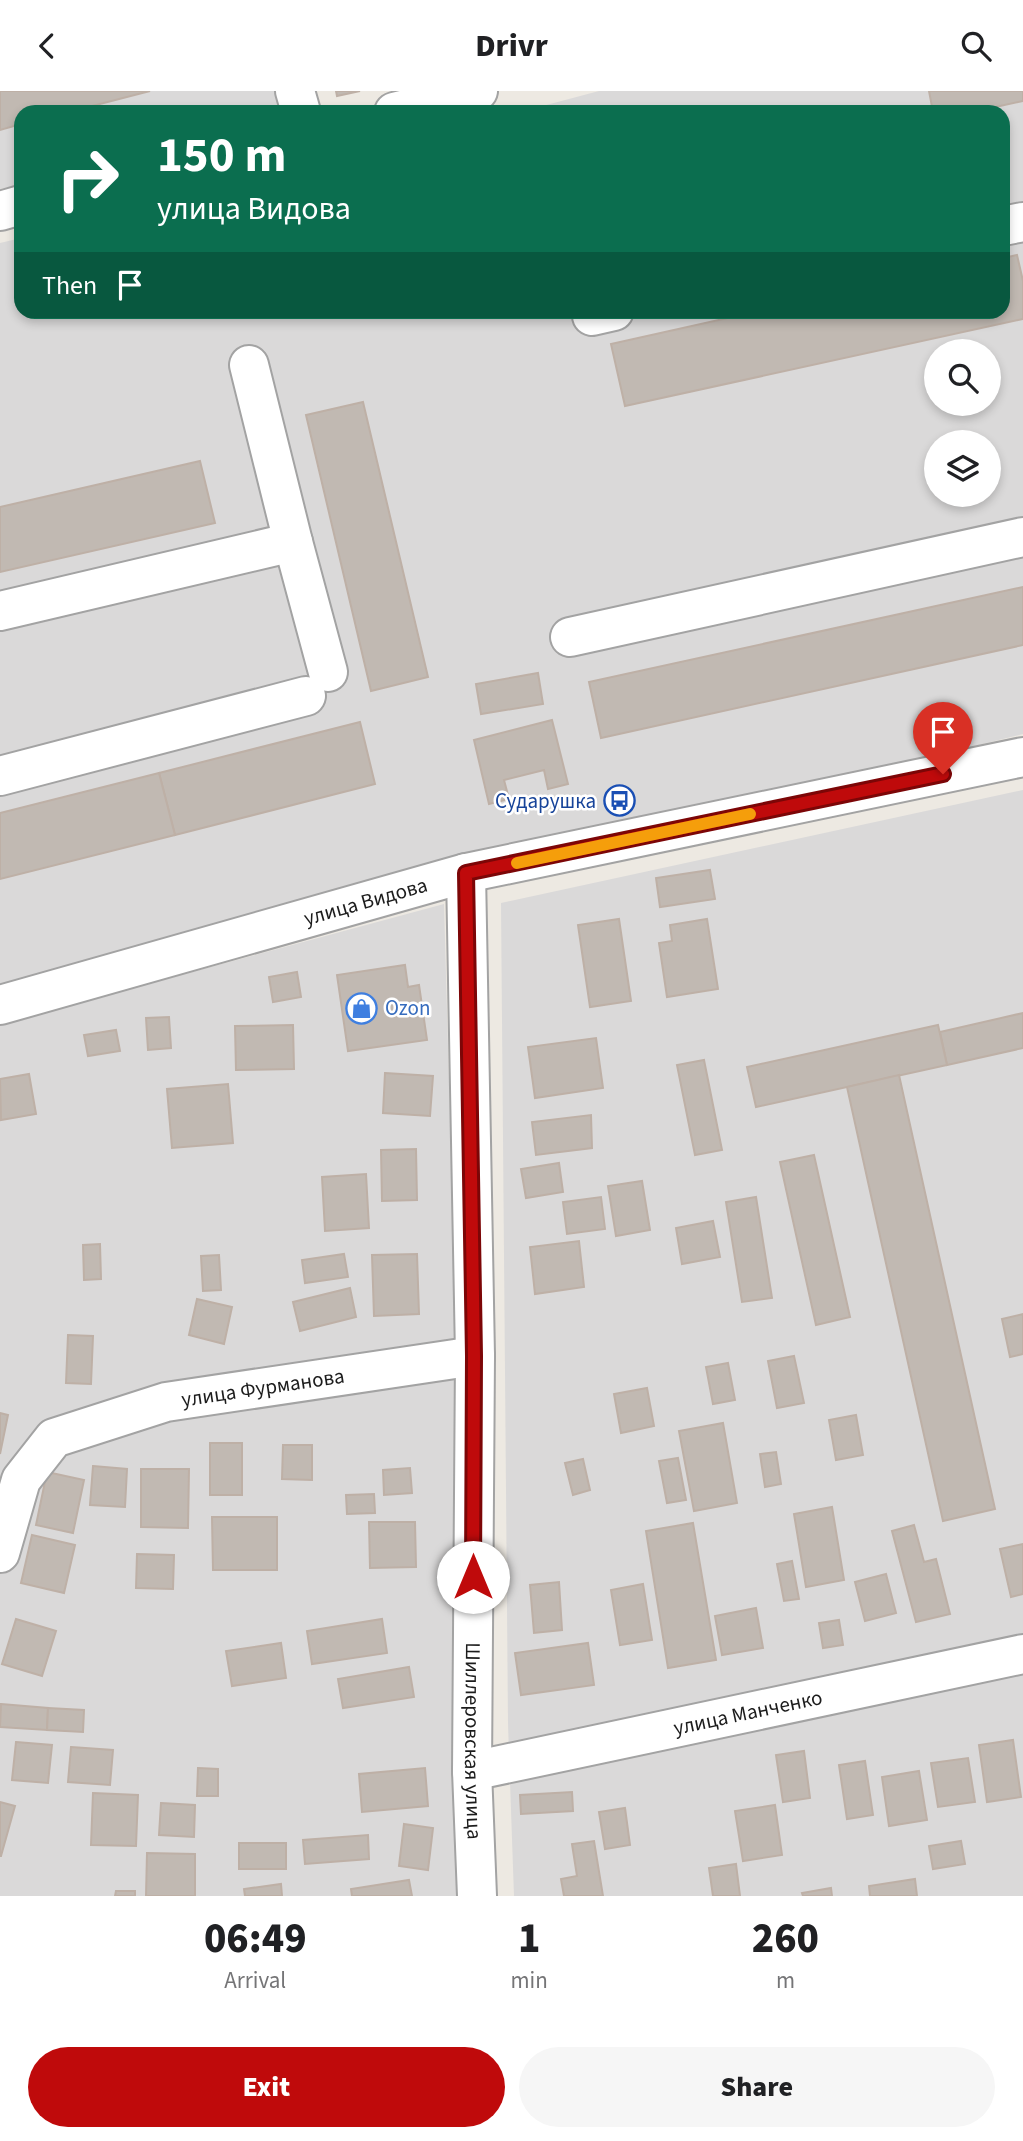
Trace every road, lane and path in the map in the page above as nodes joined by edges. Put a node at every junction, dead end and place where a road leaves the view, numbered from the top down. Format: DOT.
graph roads {
  1 [pos="478,91"];
  2 [pos="422,105"];
  3 [pos="249,365"];
  4 [pos="1023,537"];
  5 [pos="293,542"];
  6 [pos="0,611"];
  7 [pos="569,637"];
  8 [pos="1023,757"];
  9 [pos="0,776"];
  10 [pos="466,873"];
  11 [pos="0,1005"];
  12 [pos="474,1356"];
  13 [pos="0,1553"];
  14 [pos="1023,1654"];
  15 [pos="472,1771"];
  16 [pos="477,1896"];
  1 -- 2 [label="street"];
  3 -- 5 [label="street"];
  4 -- 7 [label="street"];
  5 -- 6 [label="street"];
  5 -- 9 [label="street"];
  8 -- 10 [label="street, улица Видова"];
  10 -- 11 [label="street, улица Видова"];
  10 -- 12 [label="street, Шиллеровская улица"];
  12 -- 13 [label="street, улица Фурманова"];
  12 -- 15 [label="street, Шиллеровская улица"];
  14 -- 15 [label="street, улица Манченко"];
  15 -- 16 [label="street, Шиллеровская улица"];
}
